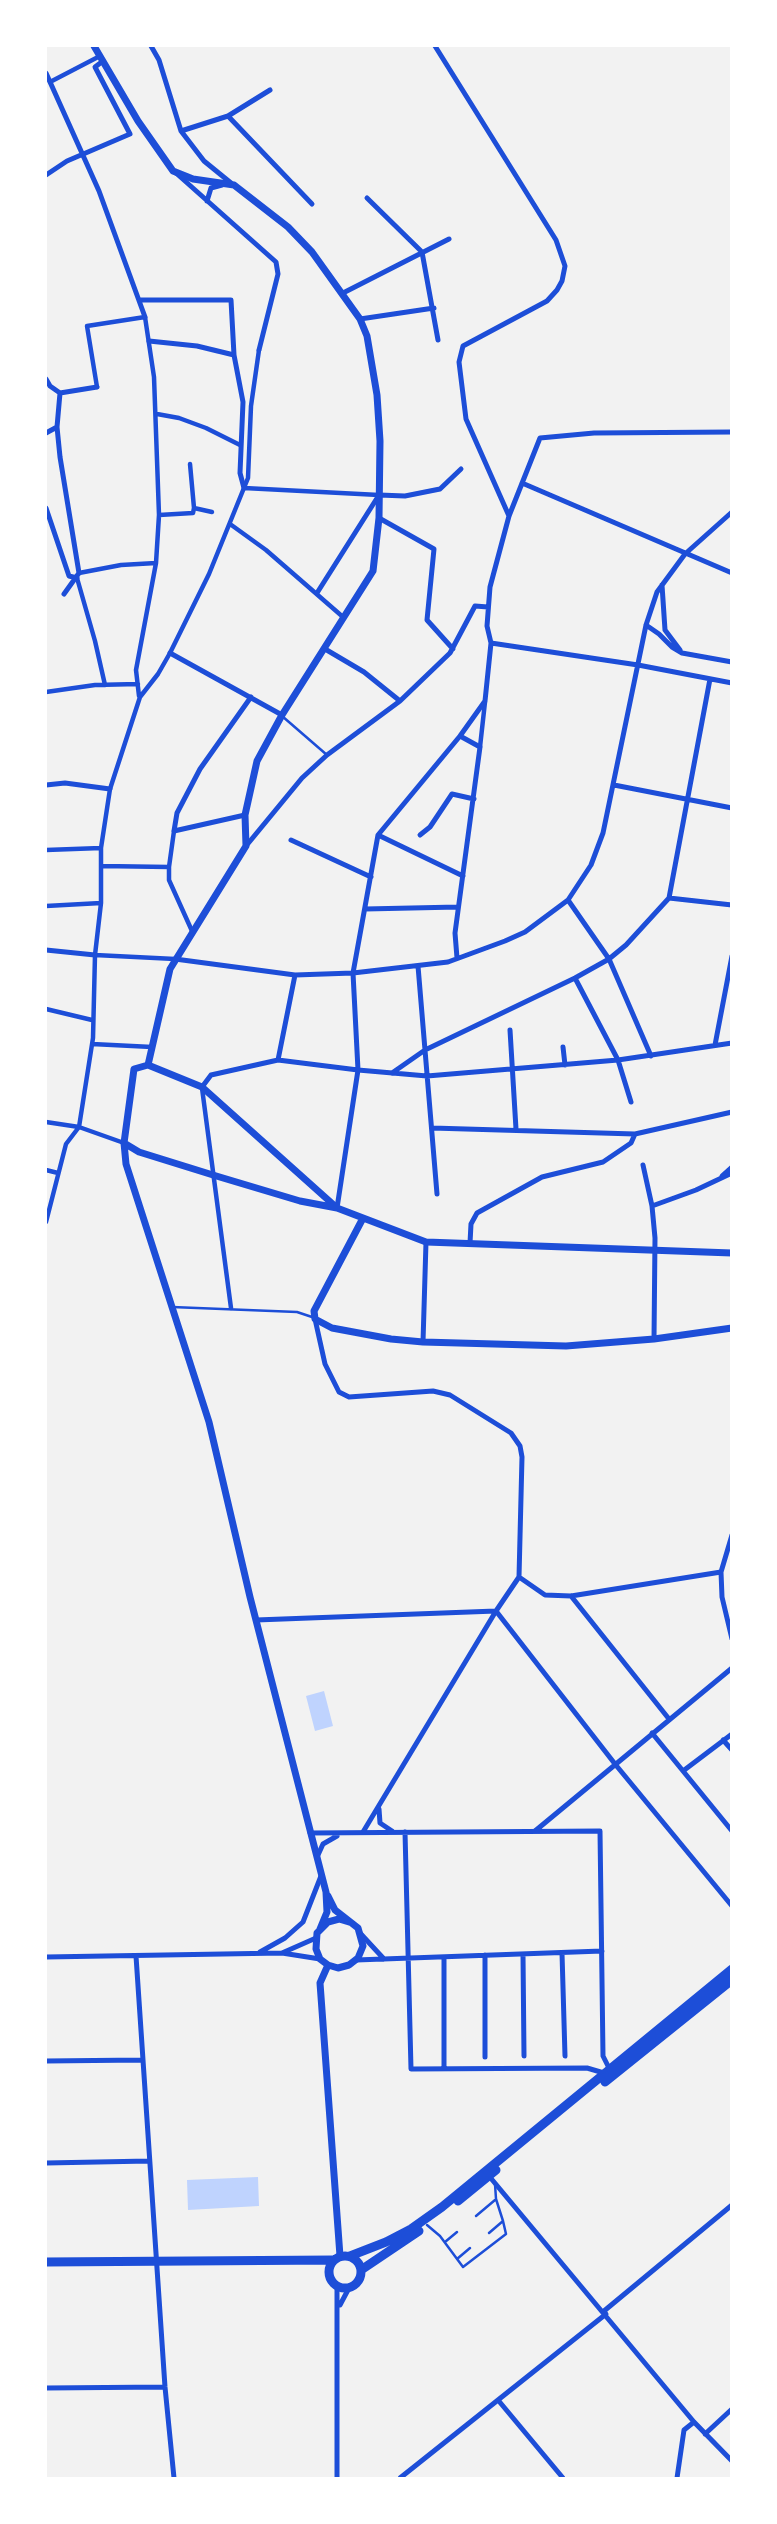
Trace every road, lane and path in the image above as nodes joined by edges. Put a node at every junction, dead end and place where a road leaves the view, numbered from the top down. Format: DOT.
graph roads {
  1 [pos="94,46"];
  2 [pos="151,46"];
  3 [pos="435,46"];
  4 [pos="102,58"];
  5 [pos="46,73"];
  6 [pos="50,82"];
  7 [pos="270,90"];
  8 [pos="228,116"];
  9 [pos="181,131"];
  10 [pos="83,153"];
  11 [pos="173,171"];
  12 [pos="46,175"];
  13 [pos="234,185"];
  14 [pos="367,198"];
  15 [pos="207,201"];
  16 [pos="312,204"];
  17 [pos="449,239"];
  18 [pos="422,252"];
  19 [pos="343,293"];
  20 [pos="140,300"];
  21 [pos="434,308"];
  22 [pos="145,317"];
  23 [pos="360,319"];
  24 [pos="438,340"];
  25 [pos="149,341"];
  26 [pos="259,350"];
  27 [pos="234,355"];
  28 [pos="46,379"];
  29 [pos="97,387"];
  30 [pos="60,393"];
  31 [pos="157,414"];
  32 [pos="57,427"];
  33 [pos="732,432"];
  34 [pos="46,433"];
  35 [pos="240,444"];
  36 [pos="190,464"];
  37 [pos="461,469"];
  38 [pos="523,483"];
  39 [pos="244,488"];
  40 [pos="379,495"];
  41 [pos="46,508"];
  42 [pos="194,508"];
  43 [pos="212,512"];
  44 [pos="732,512"];
  45 [pos="159,515"];
  46 [pos="226,515"];
  47 [pos="233,516"];
  48 [pos="509,516"];
  49 [pos="379,518"];
  50 [pos="230,524"];
  51 [pos="685,554"];
  52 [pos="156,563"];
  53 [pos="732,573"];
  54 [pos="78,575"];
  55 [pos="662,585"];
  56 [pos="317,593"];
  57 [pos="64,594"];
  58 [pos="488,607"];
  59 [pos="344,618"];
  60 [pos="646,625"];
  61 [pos="491,643"];
  62 [pos="325,649"];
  63 [pos="453,649"];
  64 [pos="170,653"];
  65 [pos="682,653"];
  66 [pos="732,662"];
  67 [pos="638,665"];
  68 [pos="710,679"];
  69 [pos="732,682"];
  70 [pos="138,684"];
  71 [pos="105,685"];
  72 [pos="46,692"];
  73 [pos="139,697"];
  74 [pos="251,698"];
  75 [pos="400,701"];
  76 [pos="485,701"];
  77 [pos="282,715"];
  78 [pos="460,737"];
  79 [pos="480,747"];
  80 [pos="327,755"];
  81 [pos="46,785"];
  82 [pos="614,785"];
  83 [pos="110,789"];
  84 [pos="474,799"];
  85 [pos="688,799"];
  86 [pos="732,808"];
  87 [pos="245,815"];
  88 [pos="174,831"];
  89 [pos="378,835"];
  90 [pos="420,835"];
  91 [pos="291,839"];
  92 [pos="246,846"];
  93 [pos="101,848"];
  94 [pos="46,850"];
  95 [pos="101,866"];
  96 [pos="169,867"];
  97 [pos="463,876"];
  98 [pos="371,877"];
  99 [pos="669,898"];
  100 [pos="568,900"];
  101 [pos="101,903"];
  102 [pos="732,905"];
  103 [pos="46,906"];
  104 [pos="458,907"];
  105 [pos="365,909"];
  106 [pos="193,933"];
  107 [pos="46,950"];
  108 [pos="95,955"];
  109 [pos="732,956"];
  110 [pos="457,958"];
  111 [pos="175,959"];
  112 [pos="609,960"];
  113 [pos="418,966"];
  114 [pos="353,973"];
  115 [pos="295,975"];
  116 [pos="575,978"];
  117 [pos="46,1009"];
  118 [pos="92,1020"];
  119 [pos="510,1030"];
  120 [pos="92,1041"];
  121 [pos="732,1043"];
  122 [pos="715,1045"];
  123 [pos="152,1047"];
  124 [pos="563,1048"];
  125 [pos="425,1050"];
  126 [pos="651,1056"];
  127 [pos="278,1060"];
  128 [pos="618,1060"];
  129 [pos="148,1065"];
  130 [pos="565,1065"];
  131 [pos="512,1069"];
  132 [pos="358,1070"];
  133 [pos="392,1073"];
  134 [pos="427,1076"];
  135 [pos="202,1087"];
  136 [pos="631,1102"];
  137 [pos="732,1112"];
  138 [pos="46,1122"];
  139 [pos="79,1126"];
  140 [pos="432,1128"];
  141 [pos="516,1129"];
  142 [pos="635,1134"];
  143 [pos="124,1143"];
  144 [pos="139,1152"];
  145 [pos="126,1164"];
  146 [pos="643,1165"];
  147 [pos="732,1167"];
  148 [pos="46,1170"];
  149 [pos="732,1173"];
  150 [pos="58,1174"];
  151 [pos="213,1175"];
  152 [pos="717,1180"];
  153 [pos="437,1194"];
  154 [pos="652,1206"];
  155 [pos="337,1208"];
  156 [pos="362,1220"];
  157 [pos="46,1222"];
  158 [pos="426,1242"];
  159 [pos="470,1243"];
  160 [pos="654,1250"];
  161 [pos="732,1253"];
  162 [pos="172,1307"];
  163 [pos="231,1308"];
  164 [pos="315,1319"];
  165 [pos="732,1328"];
  166 [pos="654,1339"];
  167 [pos="424,1342"];
  168 [pos="732,1535"];
  169 [pos="721,1572"];
  170 [pos="519,1577"];
  171 [pos="571,1596"];
  172 [pos="496,1611"];
  173 [pos="256,1620"];
  174 [pos="732,1639"];
  175 [pos="732,1668"];
  176 [pos="669,1719"];
  177 [pos="652,1733"];
  178 [pos="732,1734"];
  179 [pos="723,1740"];
  180 [pos="732,1750"];
  181 [pos="615,1764"];
  182 [pos="683,1771"];
  183 [pos="379,1805"];
  184 [pos="535,1831"];
  185 [pos="732,1831"];
  186 [pos="363,1832"];
  187 [pos="395,1832"];
  188 [pos="405,1832"];
  189 [pos="310,1833"];
  190 [pos="343,1834"];
  191 [pos="317,1860"];
  192 [pos="321,1874"];
  193 [pos="326,1892"];
  194 [pos="732,1906"];
  195 [pos="349,1922"];
  196 [pos="320,1928"];
  197 [pos="360,1933"];
  198 [pos="316,1938"];
  199 [pos="602,1951"];
  200 [pos="282,1953"];
  201 [pos="562,1953"];
  202 [pos="257,1954"];
  203 [pos="523,1954"];
  204 [pos="485,1955"];
  205 [pos="136,1956"];
  206 [pos="46,1957"];
  207 [pos="444,1957"];
  208 [pos="408,1958"];
  209 [pos="320,1959"];
  210 [pos="384,1959"];
  211 [pos="356,1960"];
  212 [pos="328,1965"];
  213 [pos="732,1969"];
  214 [pos="732,1980"];
  215 [pos="524,2056"];
  216 [pos="565,2056"];
  217 [pos="485,2057"];
  218 [pos="142,2060"];
  219 [pos="46,2061"];
  220 [pos="444,2068"];
  221 [pos="608,2072"];
  222 [pos="149,2161"];
  223 [pos="46,2163"];
  224 [pos="492,2179"];
  225 [pos="496,2199"];
  226 [pos="732,2205"];
  227 [pos="476,2216"];
  228 [pos="503,2221"];
  229 [pos="427,2225"];
  230 [pos="457,2232"];
  231 [pos="489,2233"];
  232 [pos="445,2242"];
  233 [pos="470,2248"];
  234 [pos="341,2257"];
  235 [pos="457,2259"];
  236 [pos="315,2260"];
  237 [pos="157,2261"];
  238 [pos="46,2262"];
  239 [pos="328,2270"];
  240 [pos="361,2270"];
  241 [pos="337,2286"];
  242 [pos="349,2288"];
  243 [pos="339,2308"];
  244 [pos="605,2313"];
  245 [pos="164,2387"];
  246 [pos="46,2388"];
  247 [pos="498,2400"];
  248 [pos="732,2409"];
  249 [pos="694,2422"];
  250 [pos="705,2434"];
  251 [pos="732,2461"];
  252 [pos="174,2479"];
  253 [pos="337,2479"];
  254 [pos="400,2479"];
  255 [pos="563,2479"];
  256 [pos="677,2479"];
  1 -- 4 [label="street"];
  2 -- 9 [label="street"];
  3 -- 48 [label="street"];
  4 -- 6 [label="street"];
  4 -- 10 [label="street"];
  4 -- 11 [label="street"];
  5 -- 6 [label="street"];
  6 -- 10 [label="street"];
  7 -- 8 [label="street"];
  8 -- 9 [label="street"];
  8 -- 16 [label="street"];
  9 -- 13 [label="street"];
  10 -- 12 [label="street"];
  10 -- 20 [label="street"];
  11 -- 13 [label="street"];
  11 -- 15 [label="street"];
  13 -- 15 [label="street"];
  13 -- 19 [label="street"];
  14 -- 18 [label="street"];
  15 -- 26 [label="street"];
  17 -- 18 [label="street"];
  18 -- 19 [label="street"];
  18 -- 21 [label="street"];
  19 -- 23 [label="street"];
  20 -- 22 [label="street"];
  20 -- 27 [label="street"];
  21 -- 23 [label="street"];
  21 -- 24 [label="street"];
  22 -- 25 [label="street"];
  22 -- 29 [label="street"];
  23 -- 40 [label="street"];
  25 -- 27 [label="street"];
  25 -- 31 [label="street"];
  26 -- 39 [label="street"];
  27 -- 35 [label="street"];
  28 -- 30 [label="street"];
  29 -- 30 [label="street"];
  30 -- 32 [label="street"];
  31 -- 35 [label="street"];
  31 -- 45 [label="street"];
  32 -- 34 [label="street"];
  32 -- 54 [label="street"];
  33 -- 38 [label="street"];
  35 -- 39 [label="street"];
  36 -- 42 [label="street"];
  37 -- 40 [label="street"];
  38 -- 48 [label="street"];
  38 -- 51 [label="street"];
  39 -- 40 [label="street"];
  39 -- 47 [label="street"];
  40 -- 49 [label="street"];
  40 -- 56 [label="street"];
  41 -- 54 [label="street"];
  42 -- 43 [label="street"];
  42 -- 45 [label="street"];
  44 -- 51 [label="street"];
  45 -- 52 [label="street"];
  46 -- 47 [label="street"];
  47 -- 50 [label="street"];
  48 -- 58 [label="street"];
  49 -- 59 [label="street"];
  49 -- 63 [label="street"];
  50 -- 56 [label="street"];
  50 -- 64 [label="street"];
  51 -- 53 [label="street"];
  51 -- 55 [label="street"];
  52 -- 54 [label="street"];
  52 -- 70 [label="street"];
  54 -- 57 [label="street"];
  54 -- 71 [label="street"];
  55 -- 60 [label="street"];
  55 -- 65 [label="street"];
  56 -- 59 [label="street"];
  58 -- 61 [label="street"];
  58 -- 63 [label="street"];
  59 -- 62 [label="street"];
  60 -- 65 [label="street"];
  60 -- 67 [label="street"];
  61 -- 67 [label="street"];
  61 -- 76 [label="street"];
  62 -- 75 [label="street"];
  62 -- 77 [label="street"];
  63 -- 75 [label="street"];
  64 -- 73 [label="street"];
  64 -- 74 [label="street"];
  65 -- 66 [label="street"];
  67 -- 68 [label="street"];
  67 -- 82 [label="street"];
  68 -- 69 [label="street"];
  68 -- 85 [label="street"];
  70 -- 71 [label="street"];
  70 -- 73 [label="street"];
  71 -- 72 [label="street"];
  73 -- 83 [label="street"];
  74 -- 77 [label="street"];
  74 -- 88 [label="street"];
  75 -- 80 [label="street"];
  76 -- 78 [label="street"];
  76 -- 79 [label="street"];
  77 -- 80 [label="lane"];
  77 -- 87 [label="street"];
  78 -- 79 [label="street"];
  78 -- 89 [label="street"];
  79 -- 84 [label="street"];
  80 -- 92 [label="street"];
  81 -- 83 [label="street"];
  82 -- 85 [label="street"];
  82 -- 100 [label="street"];
  83 -- 93 [label="street"];
  84 -- 90 [label="street"];
  84 -- 97 [label="street"];
  85 -- 86 [label="street"];
  85 -- 99 [label="street"];
  87 -- 88 [label="street"];
  87 -- 92 [label="street"];
  88 -- 96 [label="street"];
  89 -- 97 [label="street"];
  89 -- 98 [label="street"];
  91 -- 98 [label="street"];
  92 -- 106 [label="street"];
  93 -- 94 [label="street"];
  93 -- 95 [label="street"];
  95 -- 96 [label="street"];
  95 -- 101 [label="street"];
  96 -- 106 [label="street"];
  97 -- 104 [label="street"];
  98 -- 105 [label="street"];
  99 -- 102 [label="street"];
  99 -- 112 [label="street"];
  100 -- 110 [label="street"];
  100 -- 112 [label="street"];
  101 -- 103 [label="street"];
  101 -- 108 [label="street"];
  104 -- 105 [label="street"];
  104 -- 110 [label="street"];
  105 -- 114 [label="street"];
  106 -- 111 [label="street"];
  107 -- 108 [label="street"];
  108 -- 111 [label="street"];
  108 -- 118 [label="street"];
  109 -- 122 [label="street"];
  110 -- 113 [label="street"];
  111 -- 115 [label="street"];
  111 -- 123 [label="street"];
  112 -- 116 [label="street"];
  112 -- 126 [label="street"];
  113 -- 114 [label="street"];
  113 -- 125 [label="street"];
  114 -- 115 [label="street"];
  114 -- 132 [label="street"];
  115 -- 127 [label="street"];
  116 -- 125 [label="street"];
  116 -- 128 [label="street"];
  117 -- 118 [label="street"];
  118 -- 120 [label="street"];
  119 -- 131 [label="street"];
  120 -- 123 [label="street"];
  120 -- 139 [label="street"];
  121 -- 122 [label="street"];
  122 -- 126 [label="street"];
  123 -- 129 [label="street"];
  124 -- 130 [label="street"];
  125 -- 133 [label="street"];
  125 -- 134 [label="street"];
  126 -- 128 [label="street"];
  127 -- 132 [label="street"];
  127 -- 135 [label="street"];
  128 -- 130 [label="street"];
  128 -- 136 [label="street"];
  129 -- 135 [label="street"];
  129 -- 143 [label="street"];
  130 -- 131 [label="street"];
  131 -- 134 [label="street"];
  131 -- 141 [label="street"];
  132 -- 133 [label="street"];
  132 -- 155 [label="street"];
  133 -- 134 [label="street"];
  134 -- 140 [label="street"];
  135 -- 151 [label="street"];
  135 -- 155 [label="street"];
  137 -- 142 [label="street"];
  138 -- 139 [label="street"];
  139 -- 143 [label="street"];
  139 -- 150 [label="street"];
  140 -- 141 [label="street"];
  140 -- 153 [label="street"];
  141 -- 142 [label="street"];
  142 -- 159 [label="street"];
  143 -- 144 [label="street"];
  143 -- 145 [label="street"];
  144 -- 145 [label="street"];
  144 -- 151 [label="street"];
  145 -- 162 [label="street"];
  146 -- 154 [label="street"];
  147 -- 152 [label="street"];
  148 -- 150 [label="street"];
  149 -- 152 [label="street"];
  150 -- 157 [label="street"];
  151 -- 155 [label="street"];
  151 -- 163 [label="street"];
  152 -- 154 [label="street"];
  154 -- 160 [label="street"];
  155 -- 156 [label="street"];
  156 -- 158 [label="street"];
  156 -- 164 [label="street"];
  158 -- 159 [label="street"];
  158 -- 167 [label="street"];
  159 -- 160 [label="street"];
  160 -- 161 [label="street"];
  160 -- 166 [label="street"];
  162 -- 163 [label="lane"];
  162 -- 173 [label="street"];
  163 -- 164 [label="lane"];
  164 -- 167 [label="street"];
  164 -- 170 [label="street"];
  165 -- 166 [label="street"];
  166 -- 167 [label="street"];
  168 -- 169 [label="street"];
  169 -- 171 [label="street"];
  169 -- 174 [label="street"];
  170 -- 171 [label="street"];
  170 -- 172 [label="street"];
  171 -- 176 [label="street"];
  172 -- 173 [label="street"];
  172 -- 181 [label="street"];
  172 -- 183 [label="street"];
  173 -- 189 [label="street"];
  175 -- 176 [label="street"];
  176 -- 177 [label="street"];
  177 -- 181 [label="street"];
  177 -- 182 [label="street"];
  178 -- 179 [label="street"];
  179 -- 180 [label="street"];
  179 -- 182 [label="street"];
  181 -- 184 [label="street"];
  181 -- 194 [label="street"];
  182 -- 185 [label="street"];
  183 -- 186 [label="street"];
  183 -- 187 [label="street"];
  184 -- 188 [label="street"];
  184 -- 199 [label="street"];
  186 -- 187 [label="street"];
  186 -- 190 [label="street"];
  187 -- 188 [label="street"];
  188 -- 208 [label="street"];
  189 -- 190 [label="street"];
  189 -- 191 [label="street"];
  190 -- 191 [label="street"];
  191 -- 192 [label="street"];
  192 -- 193 [label="street"];
  192 -- 202 [label="street"];
  193 -- 195 [label="street"];
  193 -- 196 [label="street"];
  195 -- 196 [label="street"];
  195 -- 197 [label="street"];
  196 -- 198 [label="street"];
  197 -- 210 [label="street"];
  197 -- 211 [label="street"];
  198 -- 200 [label="street"];
  198 -- 209 [label="street"];
  199 -- 201 [label="street"];
  199 -- 221 [label="street"];
  200 -- 202 [label="street"];
  200 -- 209 [label="street"];
  201 -- 203 [label="street"];
  201 -- 216 [label="street"];
  202 -- 205 [label="street"];
  203 -- 204 [label="street"];
  203 -- 215 [label="street"];
  204 -- 207 [label="street"];
  204 -- 217 [label="street"];
  205 -- 206 [label="street"];
  205 -- 218 [label="street"];
  207 -- 208 [label="street"];
  207 -- 220 [label="street"];
  208 -- 210 [label="street"];
  208 -- 220 [label="street"];
  209 -- 212 [label="street"];
  210 -- 211 [label="street"];
  211 -- 212 [label="street"];
  212 -- 234 [label="street"];
  213 -- 221 [label="main road"];
  214 -- 224 [label="main road"];
  218 -- 219 [label="street"];
  218 -- 222 [label="street"];
  220 -- 221 [label="street"];
  221 -- 234 [label="main road"];
  222 -- 223 [label="street"];
  222 -- 237 [label="street"];
  224 -- 225 [label="lane"];
  224 -- 229 [label="main road"];
  224 -- 244 [label="street"];
  225 -- 227 [label="lane"];
  225 -- 228 [label="lane"];
  226 -- 244 [label="street"];
  228 -- 231 [label="lane"];
  228 -- 235 [label="lane"];
  229 -- 232 [label="lane"];
  229 -- 240 [label="main road"];
  230 -- 232 [label="lane"];
  232 -- 235 [label="lane"];
  233 -- 235 [label="lane"];
  234 -- 236 [label="main road"];
  234 -- 239 [label="main road"];
  234 -- 240 [label="main road"];
  236 -- 237 [label="main road"];
  236 -- 239 [label="main road"];
  237 -- 238 [label="main road"];
  237 -- 245 [label="street"];
  239 -- 241 [label="main road"];
  240 -- 242 [label="main road"];
  241 -- 242 [label="main road"];
  241 -- 243 [label="street"];
  242 -- 243 [label="street"];
  243 -- 253 [label="street"];
  244 -- 247 [label="street"];
  244 -- 249 [label="street"];
  245 -- 246 [label="street"];
  245 -- 252 [label="street"];
  247 -- 254 [label="street"];
  247 -- 255 [label="street"];
  248 -- 250 [label="street"];
  249 -- 250 [label="street"];
  249 -- 256 [label="street"];
  250 -- 251 [label="street"];
}
